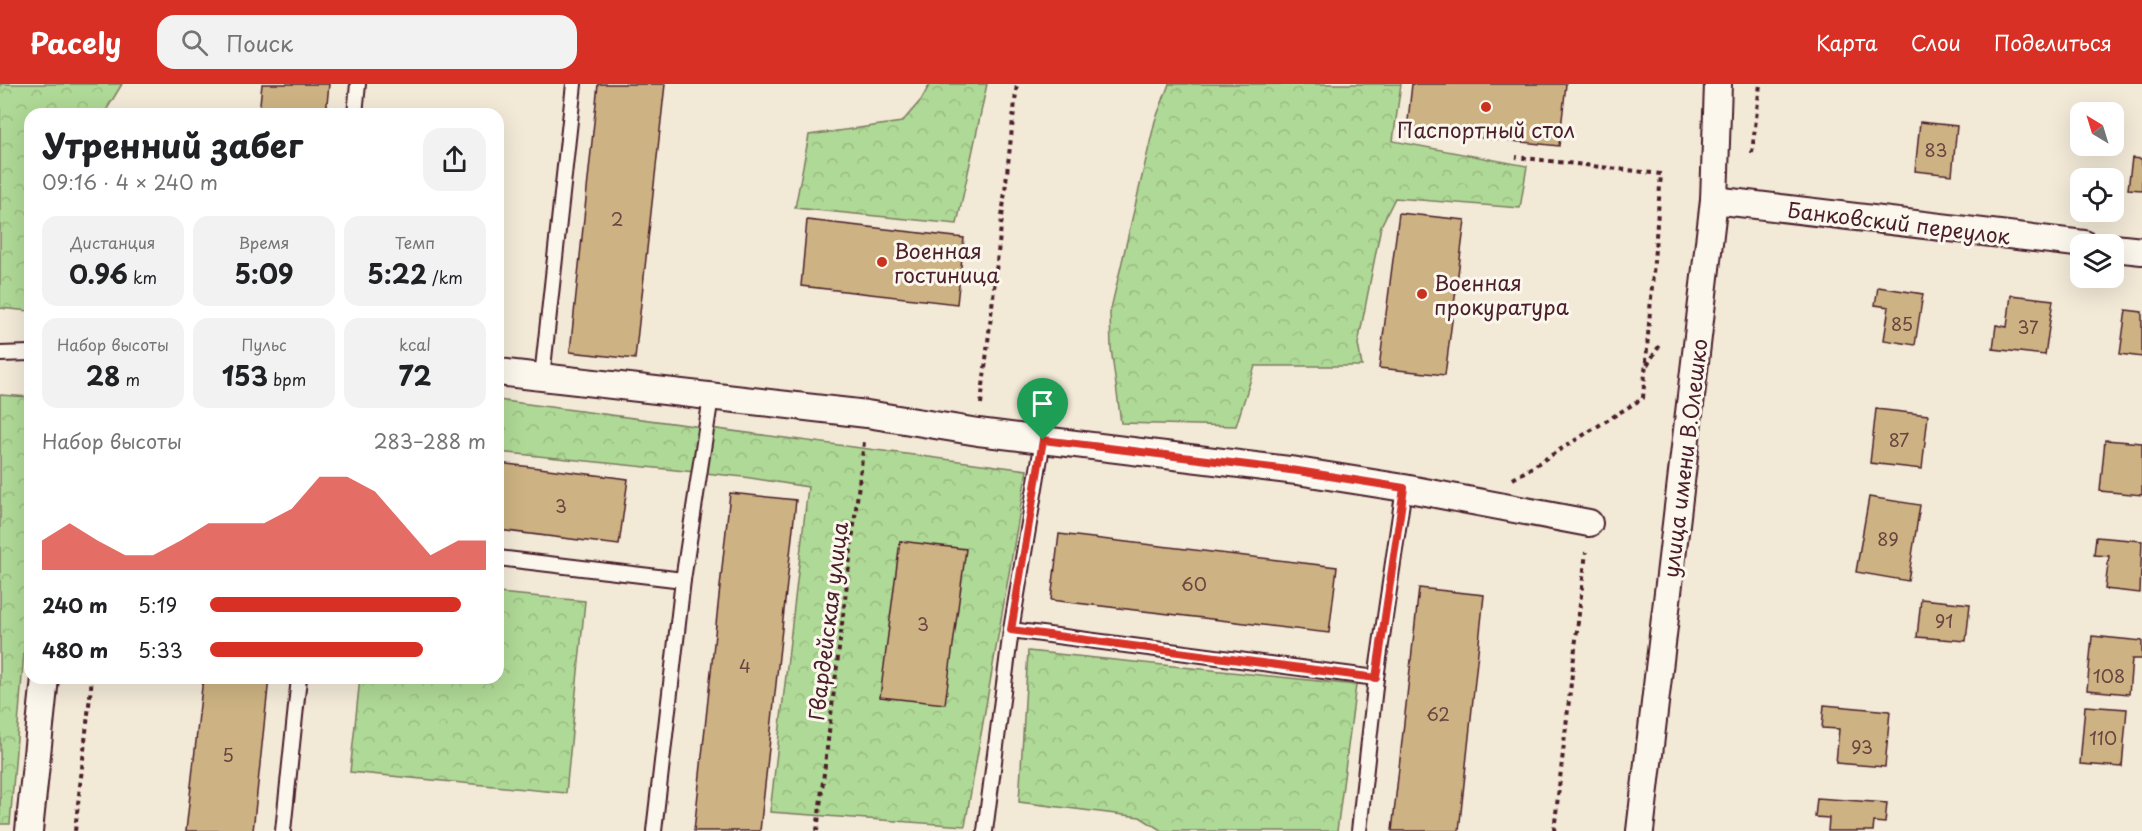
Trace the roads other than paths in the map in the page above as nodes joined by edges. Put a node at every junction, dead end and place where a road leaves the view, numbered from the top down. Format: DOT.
graph roads {
  1 [pos="358,84"];
  2 [pos="574,84"];
  3 [pos="1718,84"];
  4 [pos="356,108"];
  5 [pos="1714,200"];
  6 [pos="2070,242"];
  7 [pos="2124,249"];
  8 [pos="2142,251"];
  9 [pos="24,353"];
  10 [pos="0,354"];
  11 [pos="504,373"];
  12 [pos="543,377"];
  13 [pos="711,397"];
  14 [pos="1043,440"];
  15 [pos="1404,488"];
  16 [pos="1589,523"];
  17 [pos="504,559"];
  18 [pos="683,580"];
  19 [pos="1011,630"];
  20 [pos="1376,678"];
  21 [pos="44,684"];
  22 [pos="299,684"];
  23 [pos="28,831"];
  24 [pos="283,831"];
  25 [pos="654,831"];
  26 [pos="985,831"];
  27 [pos="1359,831"];
  28 [pos="1640,831"];
  1 -- 4 [label="lane"];
  2 -- 12 [label="lane"];
  3 -- 5 [label="street, улица имени В.Олешко"];
  5 -- 6 [label="street, Банковский переулок"];
  5 -- 28 [label="street, улица имени В.Олешко"];
  7 -- 8 [label="street"];
  9 -- 10 [label="lane"];
  11 -- 12 [label="street"];
  12 -- 13 [label="street"];
  13 -- 14 [label="street"];
  13 -- 18 [label="lane"];
  14 -- 15 [label="street"];
  14 -- 19 [label="lane"];
  15 -- 16 [label="street"];
  15 -- 20 [label="lane"];
  17 -- 18 [label="lane"];
  18 -- 25 [label="lane"];
  19 -- 20 [label="lane"];
  19 -- 26 [label="lane"];
  20 -- 27 [label="lane"];
  21 -- 23 [label="street"];
  22 -- 24 [label="lane"];
}
